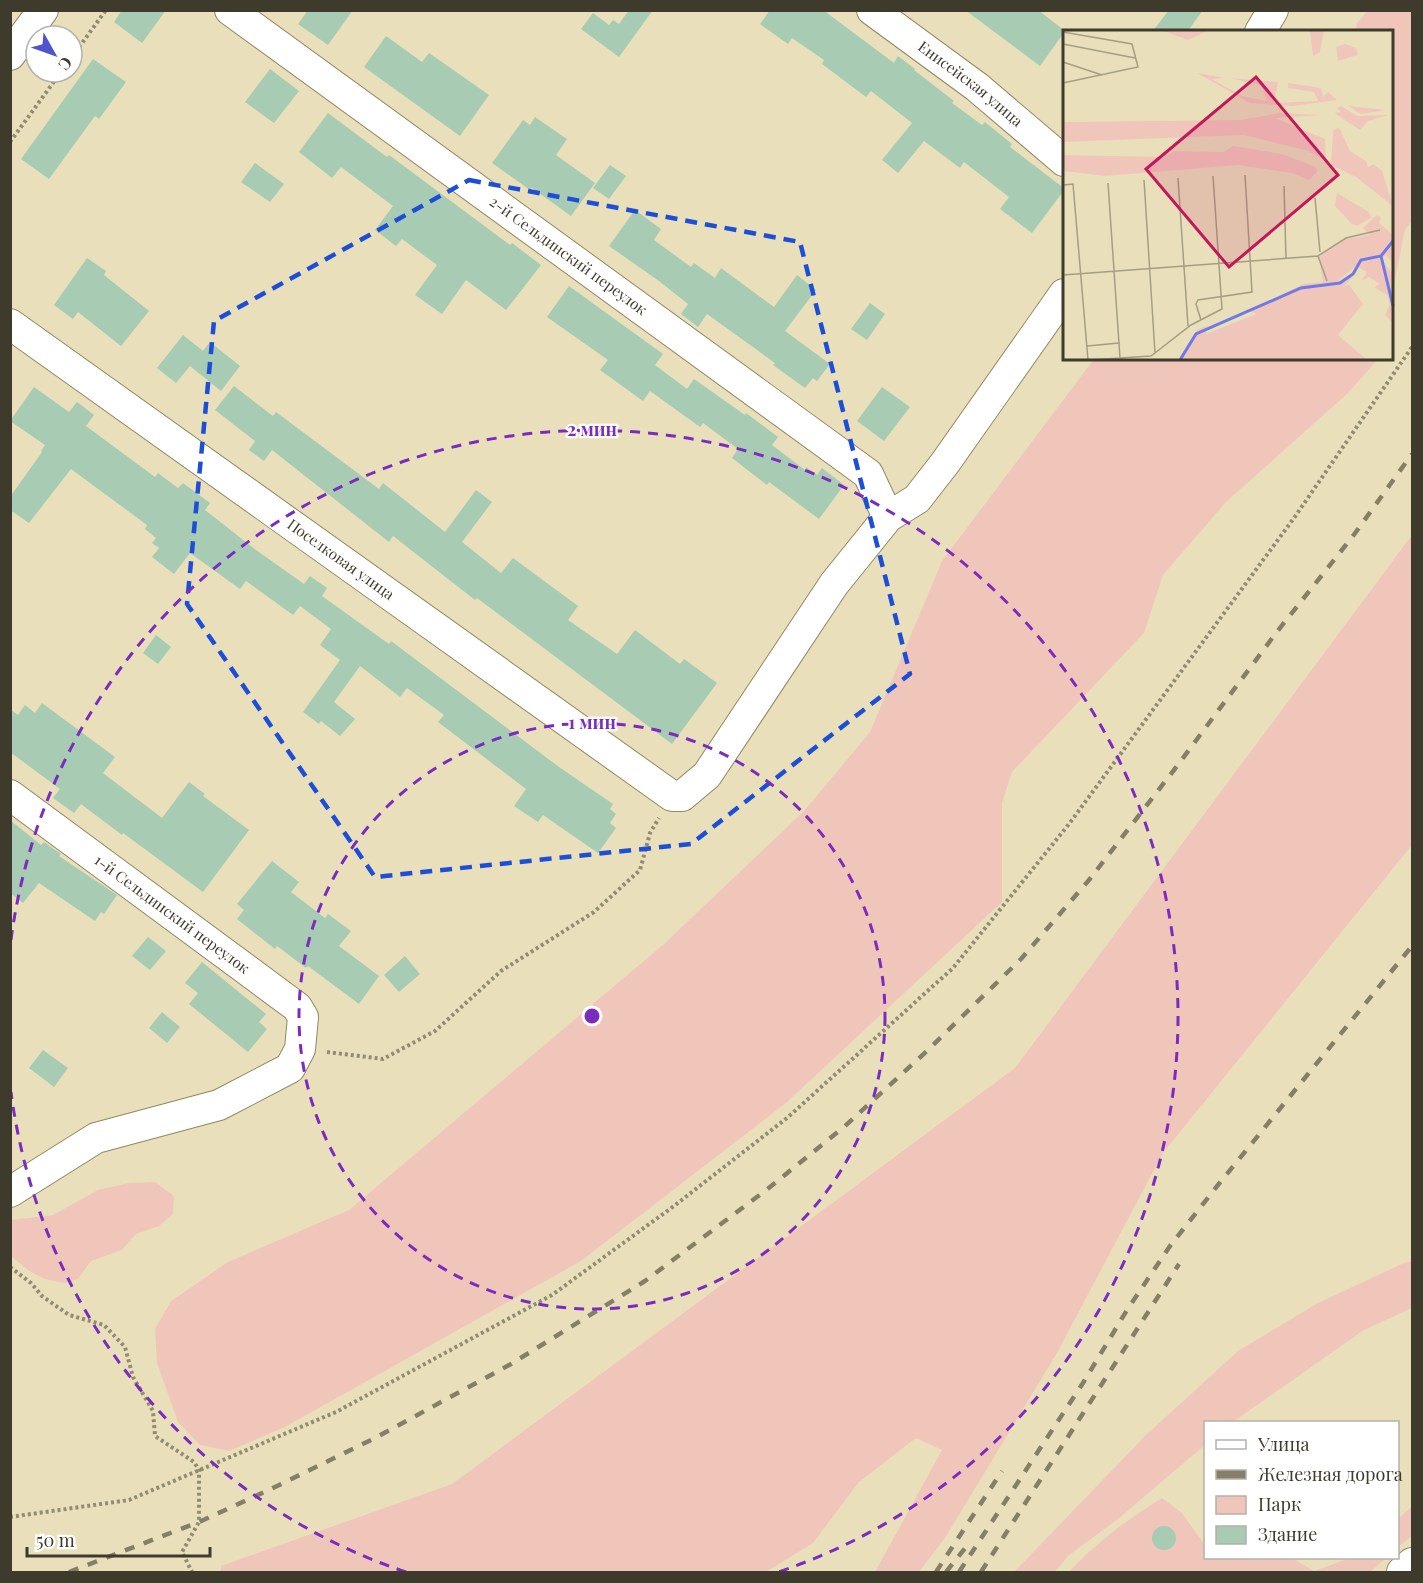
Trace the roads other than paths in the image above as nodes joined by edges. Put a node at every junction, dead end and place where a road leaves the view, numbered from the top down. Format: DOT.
graph roads {
  1 [pos="43,10"];
  2 [pos="230,10"];
  3 [pos="872,10"];
  4 [pos="1273,10"];
  5 [pos="1261,30"];
  6 [pos="10,55"];
  7 [pos="1063,158"];
  8 [pos="1063,297"];
  9 [pos="10,324"];
  10 [pos="888,516"];
  11 [pos="10,795"];
  12 [pos="10,1192"];
  13 [pos="1413,1563"];
  14 [pos="1402,1572"];
  1 -- 6 [label="street"];
  2 -- 10 [label="street, 2-й Сельдинский переулок"];
  3 -- 7 [label="street, Енисейская улица"];
  4 -- 5 [label="street"];
  8 -- 10 [label="street"];
  9 -- 10 [label="street, Поселковая улица"];
  11 -- 12 [label="street, 1-й Сельдинский переулок"];
  13 -- 14 [label="street"];
}
